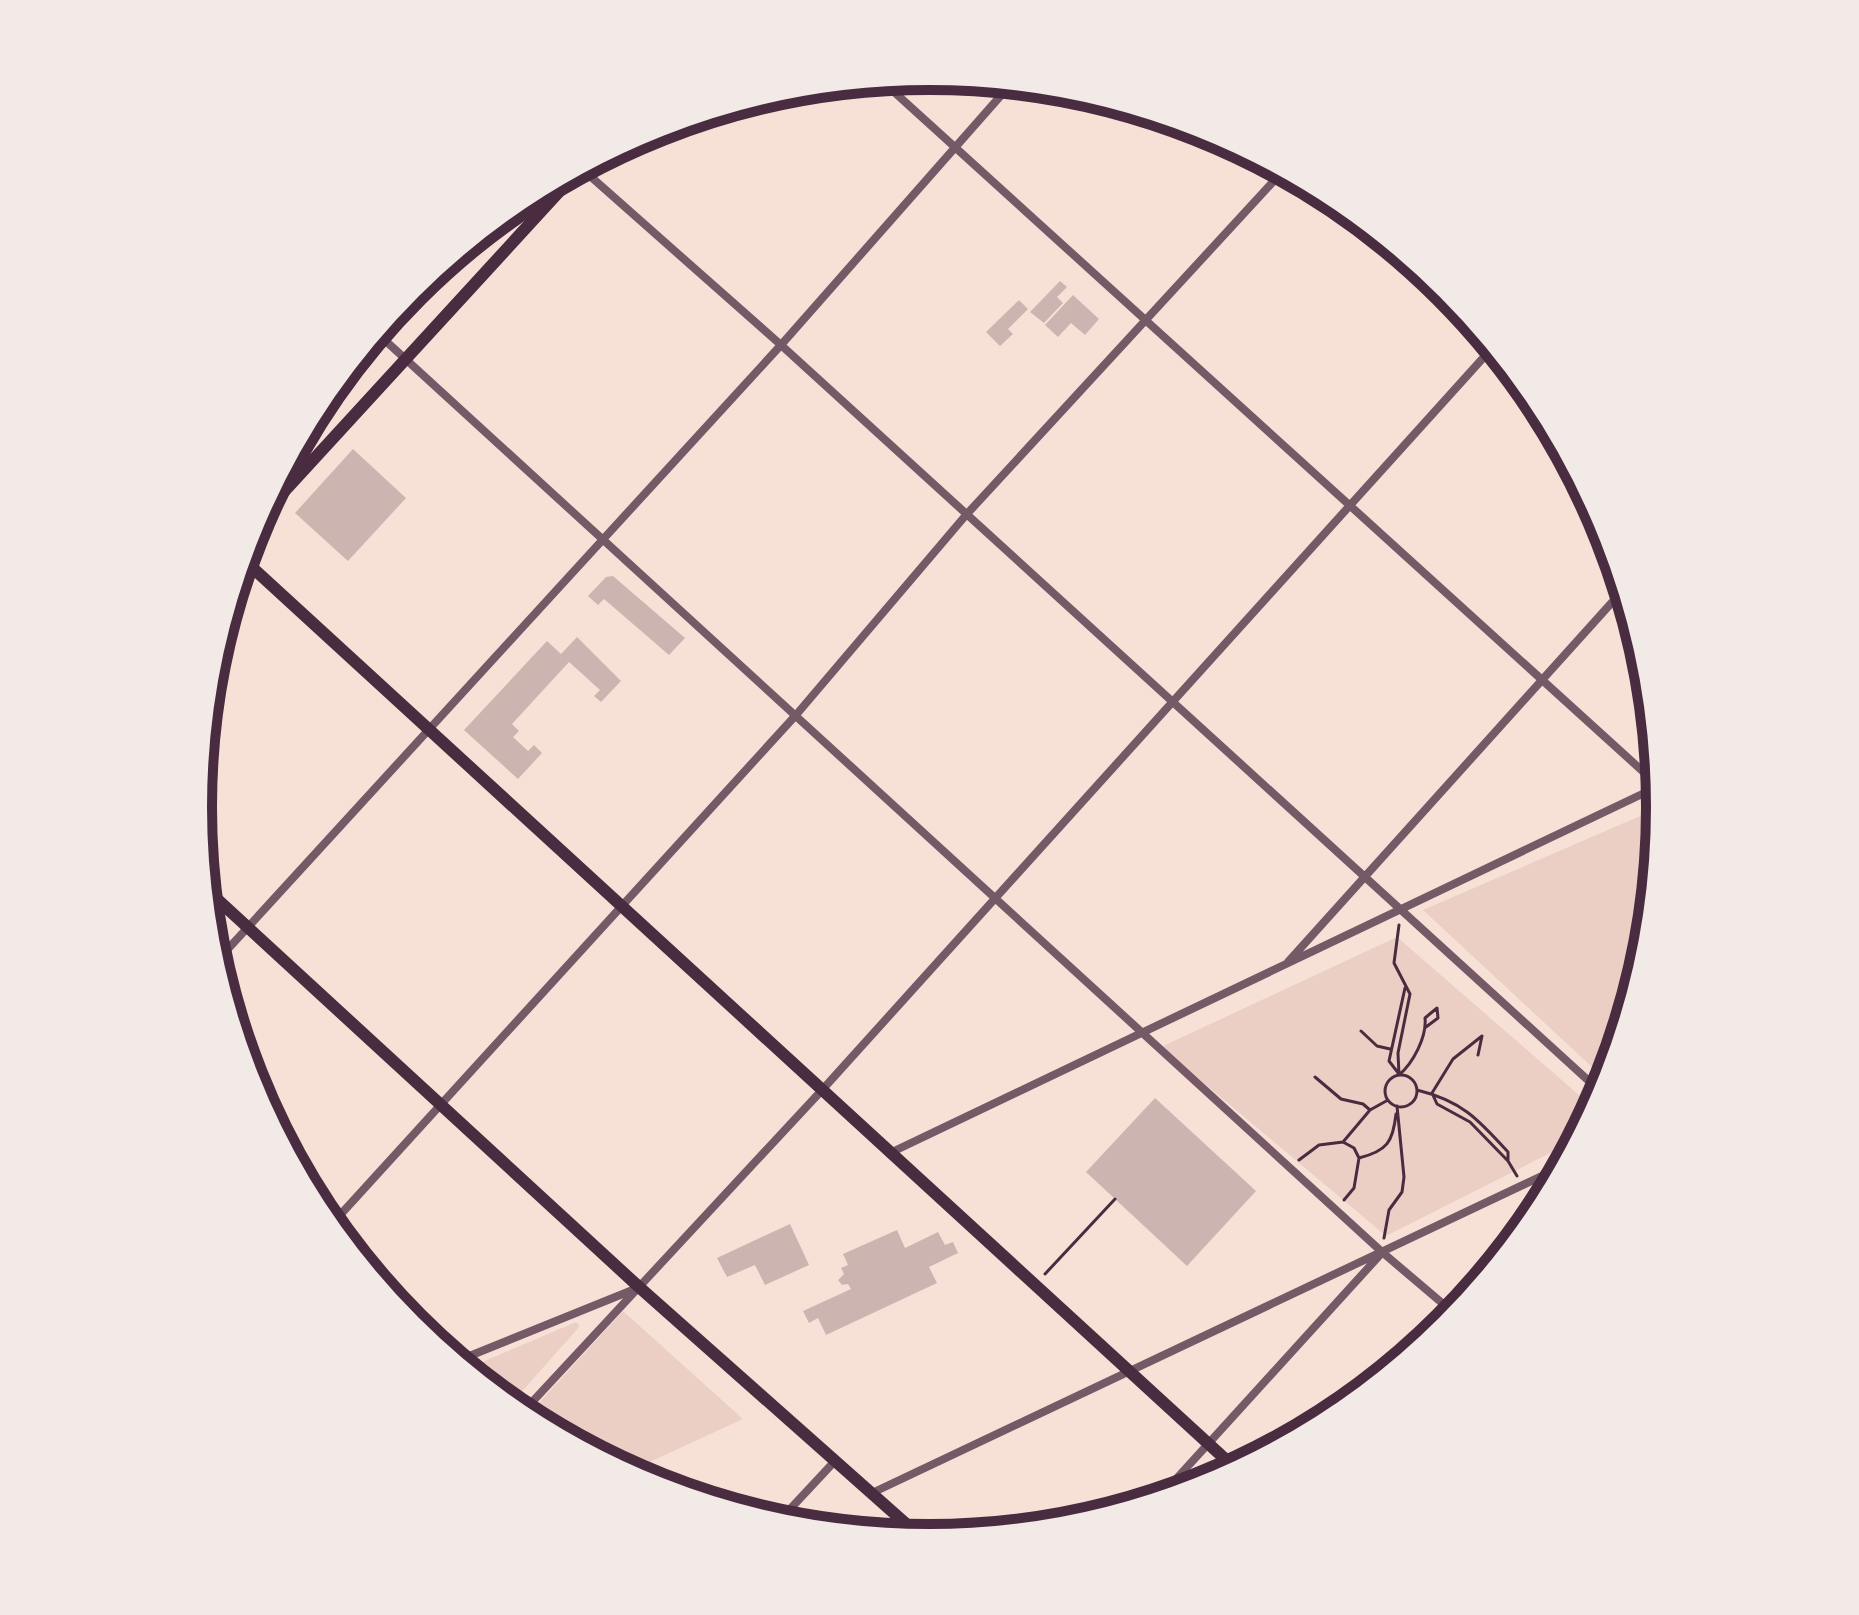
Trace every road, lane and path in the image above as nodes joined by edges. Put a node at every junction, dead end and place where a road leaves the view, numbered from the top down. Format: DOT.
graph roads {
  1 [pos="894,92"];
  2 [pos="1002,94"];
  3 [pos="954,146"];
  4 [pos="589,177"];
  5 [pos="1275,179"];
  6 [pos="555,196"];
  7 [pos="1147,321"];
  8 [pos="385,340"];
  9 [pos="781,345"];
  10 [pos="1486,355"];
  11 [pos="405,358"];
  12 [pos="287,488"];
  13 [pos="1351,506"];
  14 [pos="966,515"];
  15 [pos="604,539"];
  16 [pos="253,569"];
  17 [pos="1616,598"];
  18 [pos="1542,680"];
  19 [pos="1174,702"];
  20 [pos="796,715"];
  21 [pos="428,731"];
  22 [pos="1646,774"];
  23 [pos="1646,792"];
  24 [pos="1365,876"];
  25 [pos="995,898"];
  26 [pos="218,899"];
  27 [pos="621,907"];
  28 [pos="1401,909"];
  29 [pos="249,926"];
  30 [pos="227,950"];
  31 [pos="1284,965"];
  32 [pos="1405,988"];
  33 [pos="1426,1027"];
  34 [pos="1361,1031"];
  35 [pos="1143,1033"];
  36 [pos="1390,1049"];
  37 [pos="1478,1055"];
  38 [pos="1399,1075"];
  39 [pos="1315,1077"];
  40 [pos="1591,1083"];
  41 [pos="823,1089"];
  42 [pos="1417,1090"];
  43 [pos="1432,1093"];
  44 [pos="1388,1100"];
  45 [pos="442,1102"];
  46 [pos="1397,1106"];
  47 [pos="1370,1110"];
  48 [pos="1343,1142"];
  49 [pos="890,1153"];
  50 [pos="1359,1158"];
  51 [pos="1508,1161"];
  52 [pos="1290,1168"];
  53 [pos="1546,1174"];
  54 [pos="1522,1185"];
  55 [pos="1115,1199"];
  56 [pos="1336,1210"];
  57 [pos="340,1215"];
  58 [pos="1382,1252"];
  59 [pos="1042,1276"];
  60 [pos="639,1287"];
  61 [pos="1446,1306"];
  62 [pos="468,1357"];
  63 [pos="1130,1371"];
  64 [pos="531,1404"];
  65 [pos="1209,1445"];
  66 [pos="1226,1460"];
  67 [pos="834,1462"];
  68 [pos="1175,1481"];
  69 [pos="872,1493"];
  70 [pos="789,1511"];
  71 [pos="906,1524"];
  1 -- 3 [label="street"];
  2 -- 3 [label="street"];
  3 -- 7 [label="street"];
  3 -- 9 [label="street"];
  4 -- 9 [label="street"];
  5 -- 7 [label="street"];
  6 -- 11 [label="main road"];
  7 -- 13 [label="street"];
  7 -- 14 [label="street"];
  8 -- 11 [label="street"];
  9 -- 14 [label="street"];
  9 -- 15 [label="street"];
  10 -- 13 [label="street"];
  11 -- 12 [label="main road"];
  11 -- 15 [label="street"];
  13 -- 18 [label="street"];
  13 -- 19 [label="street"];
  14 -- 19 [label="street"];
  14 -- 20 [label="street"];
  15 -- 20 [label="street"];
  15 -- 21 [label="street"];
  16 -- 21 [label="main road"];
  17 -- 18 [label="street"];
  18 -- 22 [label="street"];
  18 -- 24 [label="street"];
  19 -- 24 [label="street"];
  19 -- 25 [label="street"];
  20 -- 25 [label="street"];
  20 -- 27 [label="street"];
  21 -- 27 [label="main road"];
  21 -- 29 [label="street"];
  23 -- 28 [label="street"];
  24 -- 28 [label="street"];
  24 -- 31 [label="street"];
  25 -- 35 [label="street"];
  25 -- 41 [label="street"];
  26 -- 29 [label="main road"];
  27 -- 41 [label="main road"];
  27 -- 45 [label="street"];
  28 -- 31 [label="street"];
  28 -- 32 [label="path"];
  28 -- 40 [label="street"];
  29 -- 30 [label="street"];
  29 -- 45 [label="main road"];
  31 -- 35 [label="street"];
  32 -- 36 [label="path"];
  32 -- 38 [label="path"];
  33 -- 33 [label="path"];
  33 -- 38 [label="path"];
  34 -- 36 [label="path"];
  35 -- 49 [label="street"];
  35 -- 52 [label="street"];
  36 -- 38 [label="path"];
  37 -- 43 [label="path"];
  38 -- 42 [label="path"];
  38 -- 44 [label="path"];
  39 -- 47 [label="path"];
  41 -- 49 [label="main road"];
  41 -- 60 [label="street"];
  42 -- 43 [label="path"];
  42 -- 46 [label="path"];
  43 -- 51 [label="path"];
  43 -- 51 [label="path"];
  44 -- 46 [label="path"];
  44 -- 47 [label="path"];
  45 -- 57 [label="street"];
  45 -- 60 [label="main road"];
  46 -- 50 [label="path"];
  46 -- 58 [label="path"];
  47 -- 48 [label="path"];
  48 -- 50 [label="path"];
  48 -- 52 [label="path"];
  49 -- 63 [label="main road"];
  50 -- 56 [label="path"];
  51 -- 54 [label="path"];
  52 -- 56 [label="street"];
  53 -- 54 [label="street"];
  54 -- 58 [label="street"];
  55 -- 59 [label="path"];
  56 -- 58 [label="street"];
  58 -- 61 [label="street"];
  58 -- 63 [label="street"];
  58 -- 65 [label="street"];
  60 -- 62 [label="street"];
  60 -- 64 [label="street"];
  60 -- 67 [label="main road"];
  63 -- 65 [label="main road"];
  63 -- 69 [label="street"];
  65 -- 66 [label="main road"];
  65 -- 68 [label="street"];
  67 -- 69 [label="main road"];
  67 -- 70 [label="street"];
  69 -- 71 [label="main road"];
}
